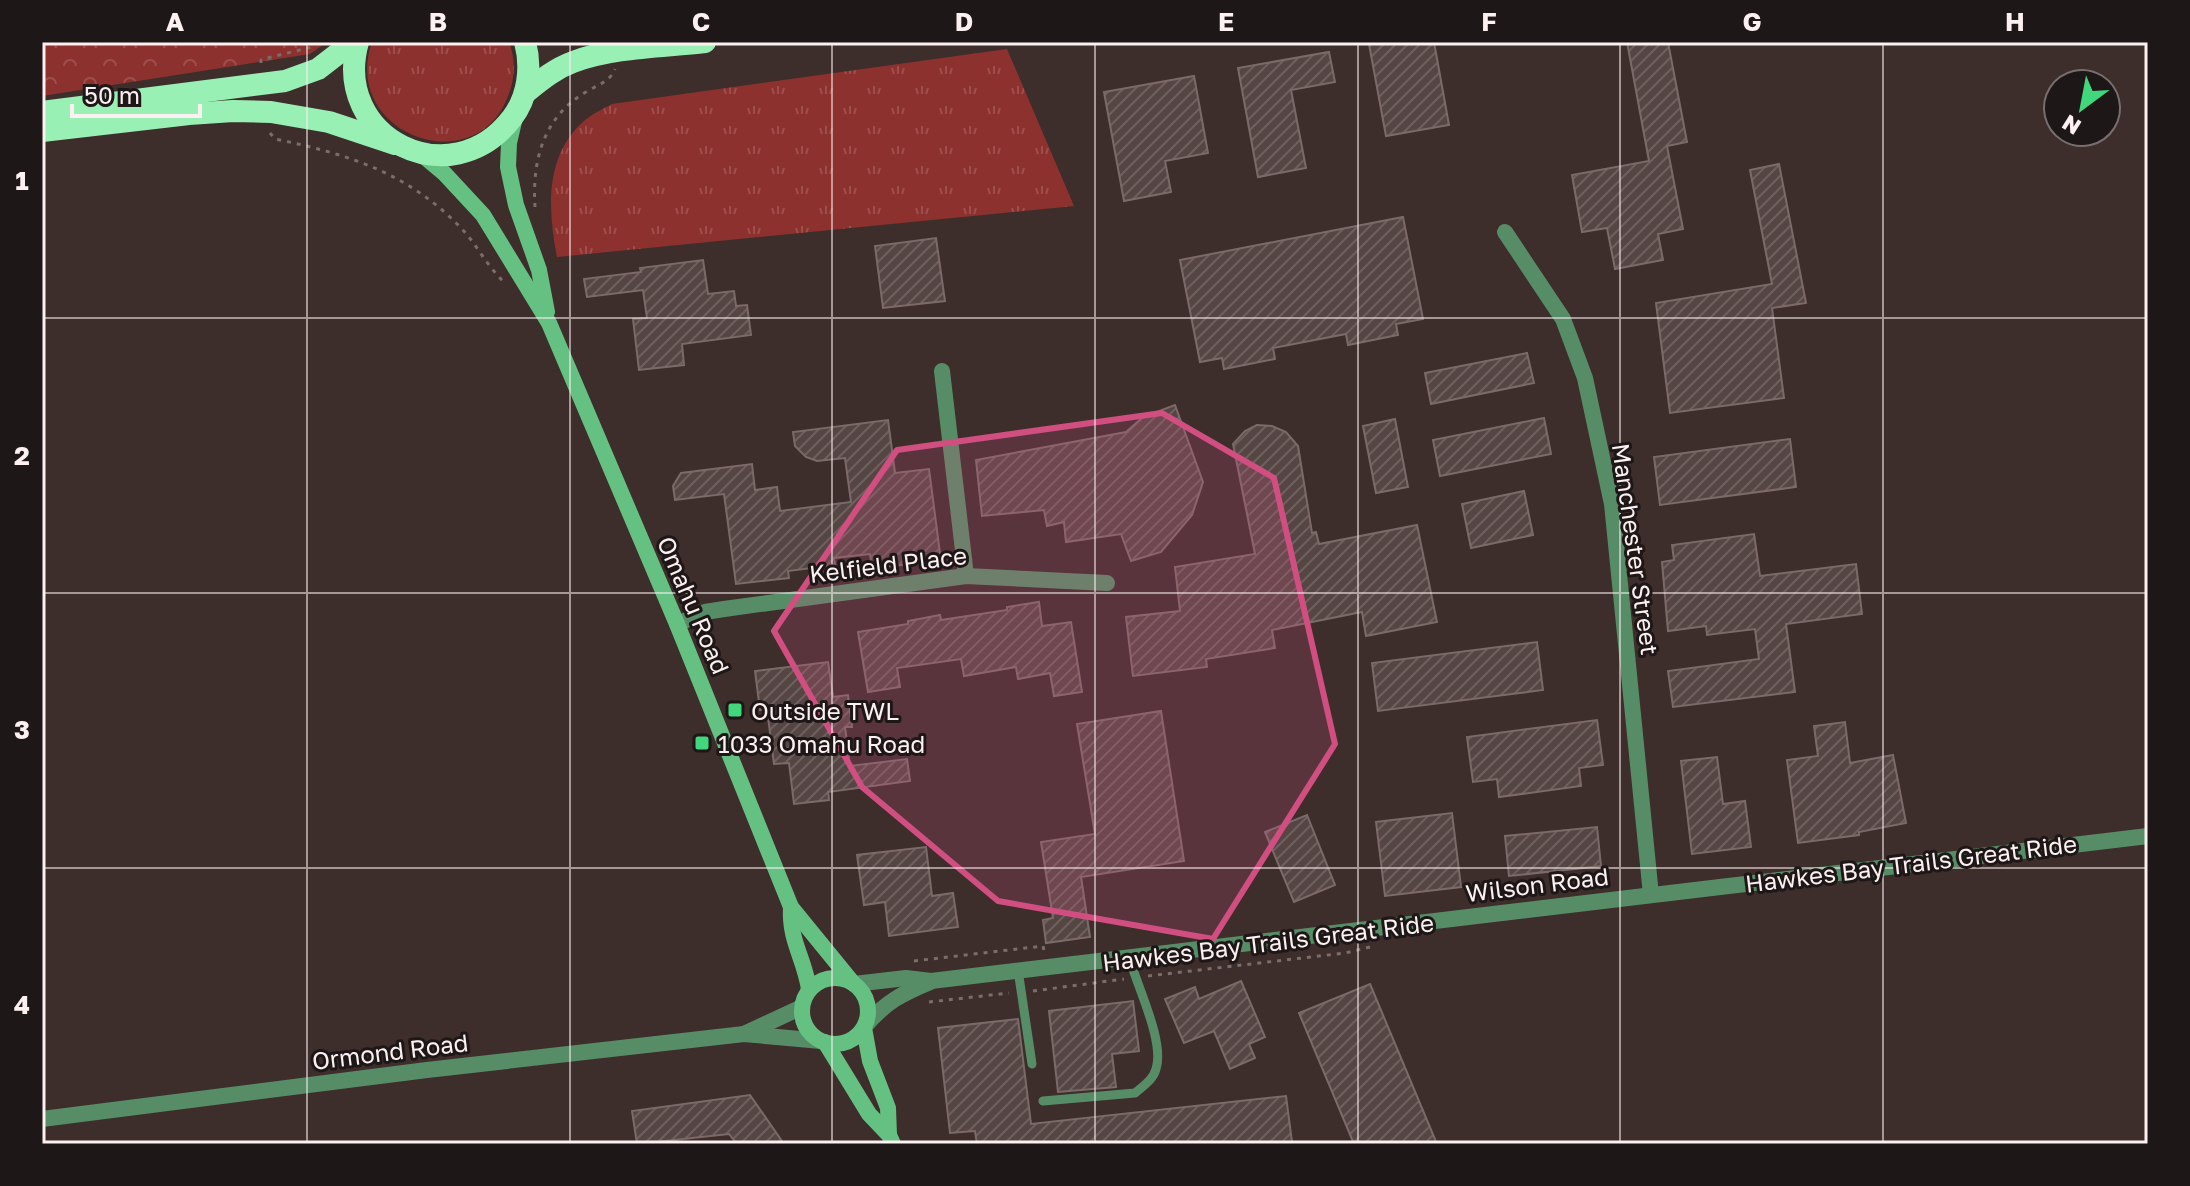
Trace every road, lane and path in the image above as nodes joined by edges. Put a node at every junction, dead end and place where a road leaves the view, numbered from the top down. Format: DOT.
graph roads {
  1 [pos="355,42"];
  2 [pos="525,42"];
  3 [pos="705,42"];
  4 [pos="612,54"];
  5 [pos="521,102"];
  6 [pos="42,112"];
  7 [pos="42,131"];
  8 [pos="395,144"];
  9 [pos="420,153"];
  10 [pos="536,210"];
  11 [pos="1505,232"];
  12 [pos="549,323"];
  13 [pos="942,371"];
  14 [pos="966,576"];
  15 [pos="1107,583"];
  16 [pos="677,624"];
  17 [pos="2148,836"];
  18 [pos="1651,895"];
  19 [pos="791,907"];
  20 [pos="1380,944"];
  21 [pos="1045,956"];
  22 [pos="1129,957"];
  23 [pos="906,962"];
  24 [pos="1018,970"];
  25 [pos="1135,977"];
  26 [pos="931,981"];
  27 [pos="854,983"];
  28 [pos="809,989"];
  29 [pos="1021,992"];
  30 [pos="922,1001"];
  31 [pos="802,1007"];
  32 [pos="865,1027"];
  33 [pos="744,1034"];
  34 [pos="823,1042"];
  35 [pos="1032,1064"];
  36 [pos="1043,1101"];
  37 [pos="42,1119"];
  38 [pos="891,1139"];
  1 -- 6 [label="highway"];
  1 -- 8 [label="highway"];
  2 -- 5 [label="highway"];
  3 -- 4 [label="highway"];
  4 -- 5 [label="highway"];
  4 -- 10 [label="path"];
  5 -- 9 [label="highway"];
  5 -- 12 [label="main road, Omahu Road"];
  7 -- 8 [label="highway"];
  8 -- 9 [label="highway"];
  9 -- 12 [label="main road, Omahu Road"];
  11 -- 18 [label="street, Manchester Street"];
  12 -- 16 [label="main road, Omahu Road"];
  13 -- 14 [label="street"];
  14 -- 15 [label="street, Kelfield Place"];
  14 -- 16 [label="street, Kelfield Place"];
  16 -- 19 [label="main road, Omahu Road"];
  17 -- 18 [label="street, Wilson Road"];
  18 -- 22 [label="street, Wilson Road"];
  19 -- 27 [label="main road, Omahu Road"];
  19 -- 28 [label="main road, Omahu Road"];
  20 -- 25 [label="path, Hawkes Bay Trails Great Ride"];
  21 -- 23 [label="path"];
  22 -- 24 [label="street, Wilson Road"];
  22 -- 25 [label="lane"];
  24 -- 26 [label="street, Wilson Road"];
  24 -- 29 [label="lane"];
  25 -- 29 [label="path, Hawkes Bay Trails Great Ride"];
  25 -- 36 [label="lane"];
  26 -- 27 [label="street, Wilson Road"];
  26 -- 32 [label="street, Wilson Road"];
  27 -- 28 [label="main road"];
  27 -- 32 [label="main road"];
  28 -- 31 [label="main road"];
  29 -- 30 [label="path, Hawkes Bay Trails Great Ride"];
  29 -- 35 [label="lane"];
  31 -- 33 [label="street, Ormond Road"];
  31 -- 34 [label="main road"];
  32 -- 34 [label="main road"];
  32 -- 38 [label="main road"];
  33 -- 34 [label="street, Ormond Road"];
  33 -- 37 [label="street, Ormond Road"];
  34 -- 38 [label="main road"];
}
